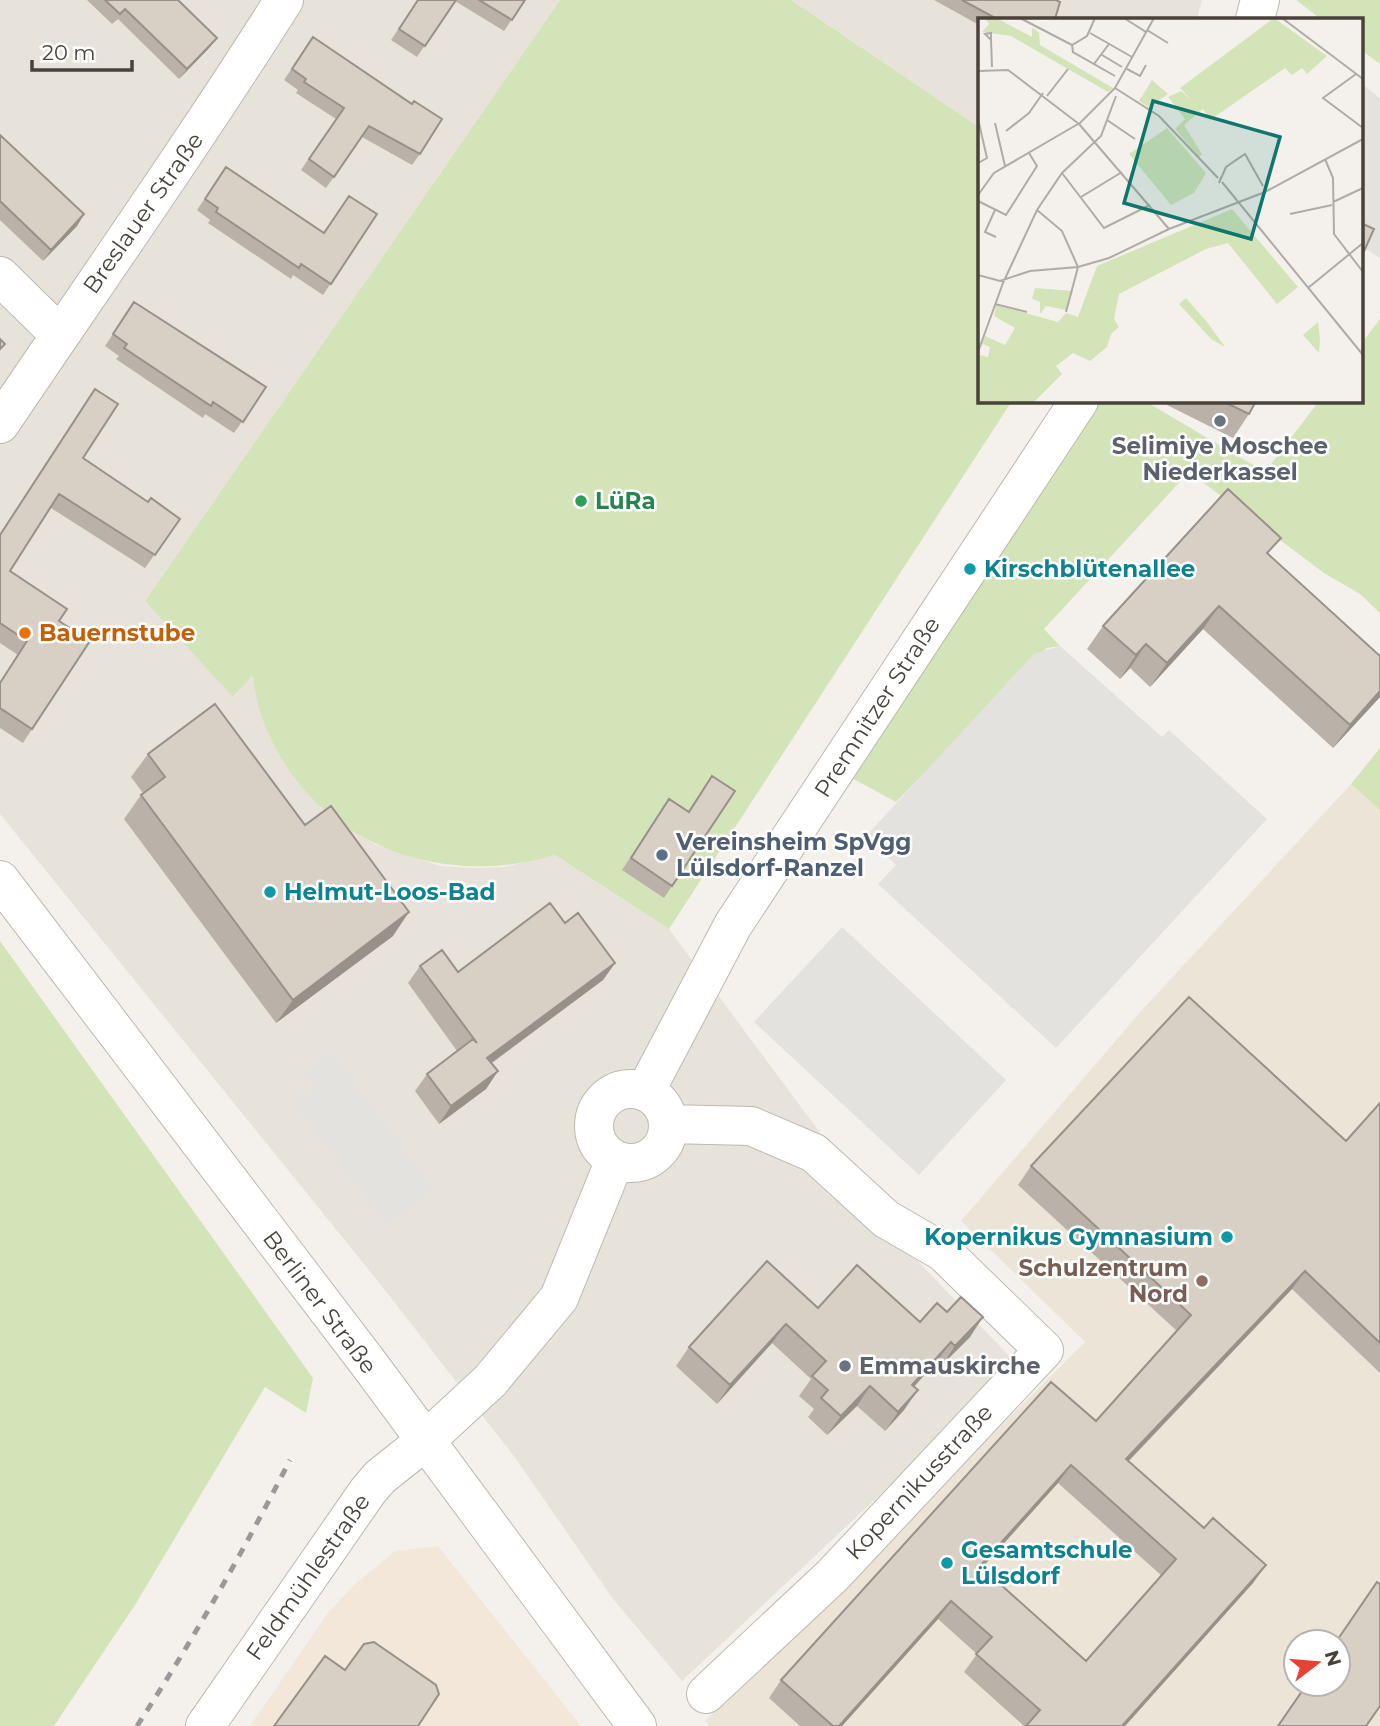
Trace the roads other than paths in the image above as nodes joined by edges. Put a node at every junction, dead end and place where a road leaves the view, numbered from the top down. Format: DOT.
graph roads {
  1 [pos="284,0"];
  2 [pos="1260,0"];
  3 [pos="1255,18"];
  4 [pos="0,276"];
  5 [pos="59,334"];
  6 [pos="1078,402"];
  7 [pos="0,424"];
  8 [pos="0,880"];
  9 [pos="645,1092"];
  10 [pos="668,1124"];
  11 [pos="615,1160"];
  12 [pos="424,1442"];
  13 [pos="706,1694"];
  14 [pos="205,1726"];
  15 [pos="637,1726"];
  1 -- 5 [label="street, Breslauer Straße"];
  2 -- 3 [label="street"];
  4 -- 5 [label="street"];
  5 -- 7 [label="street, Breslauer Straße"];
  6 -- 9 [label="street, Premnitzer Straße"];
  8 -- 12 [label="street, Berliner Straße"];
  9 -- 10 [label="street"];
  9 -- 11 [label="street"];
  10 -- 11 [label="street"];
  10 -- 13 [label="street, Kopernikusstraße"];
  11 -- 12 [label="street"];
  12 -- 14 [label="street, Feldmühlestraße"];
  12 -- 15 [label="street, Berliner Straße"];
}
